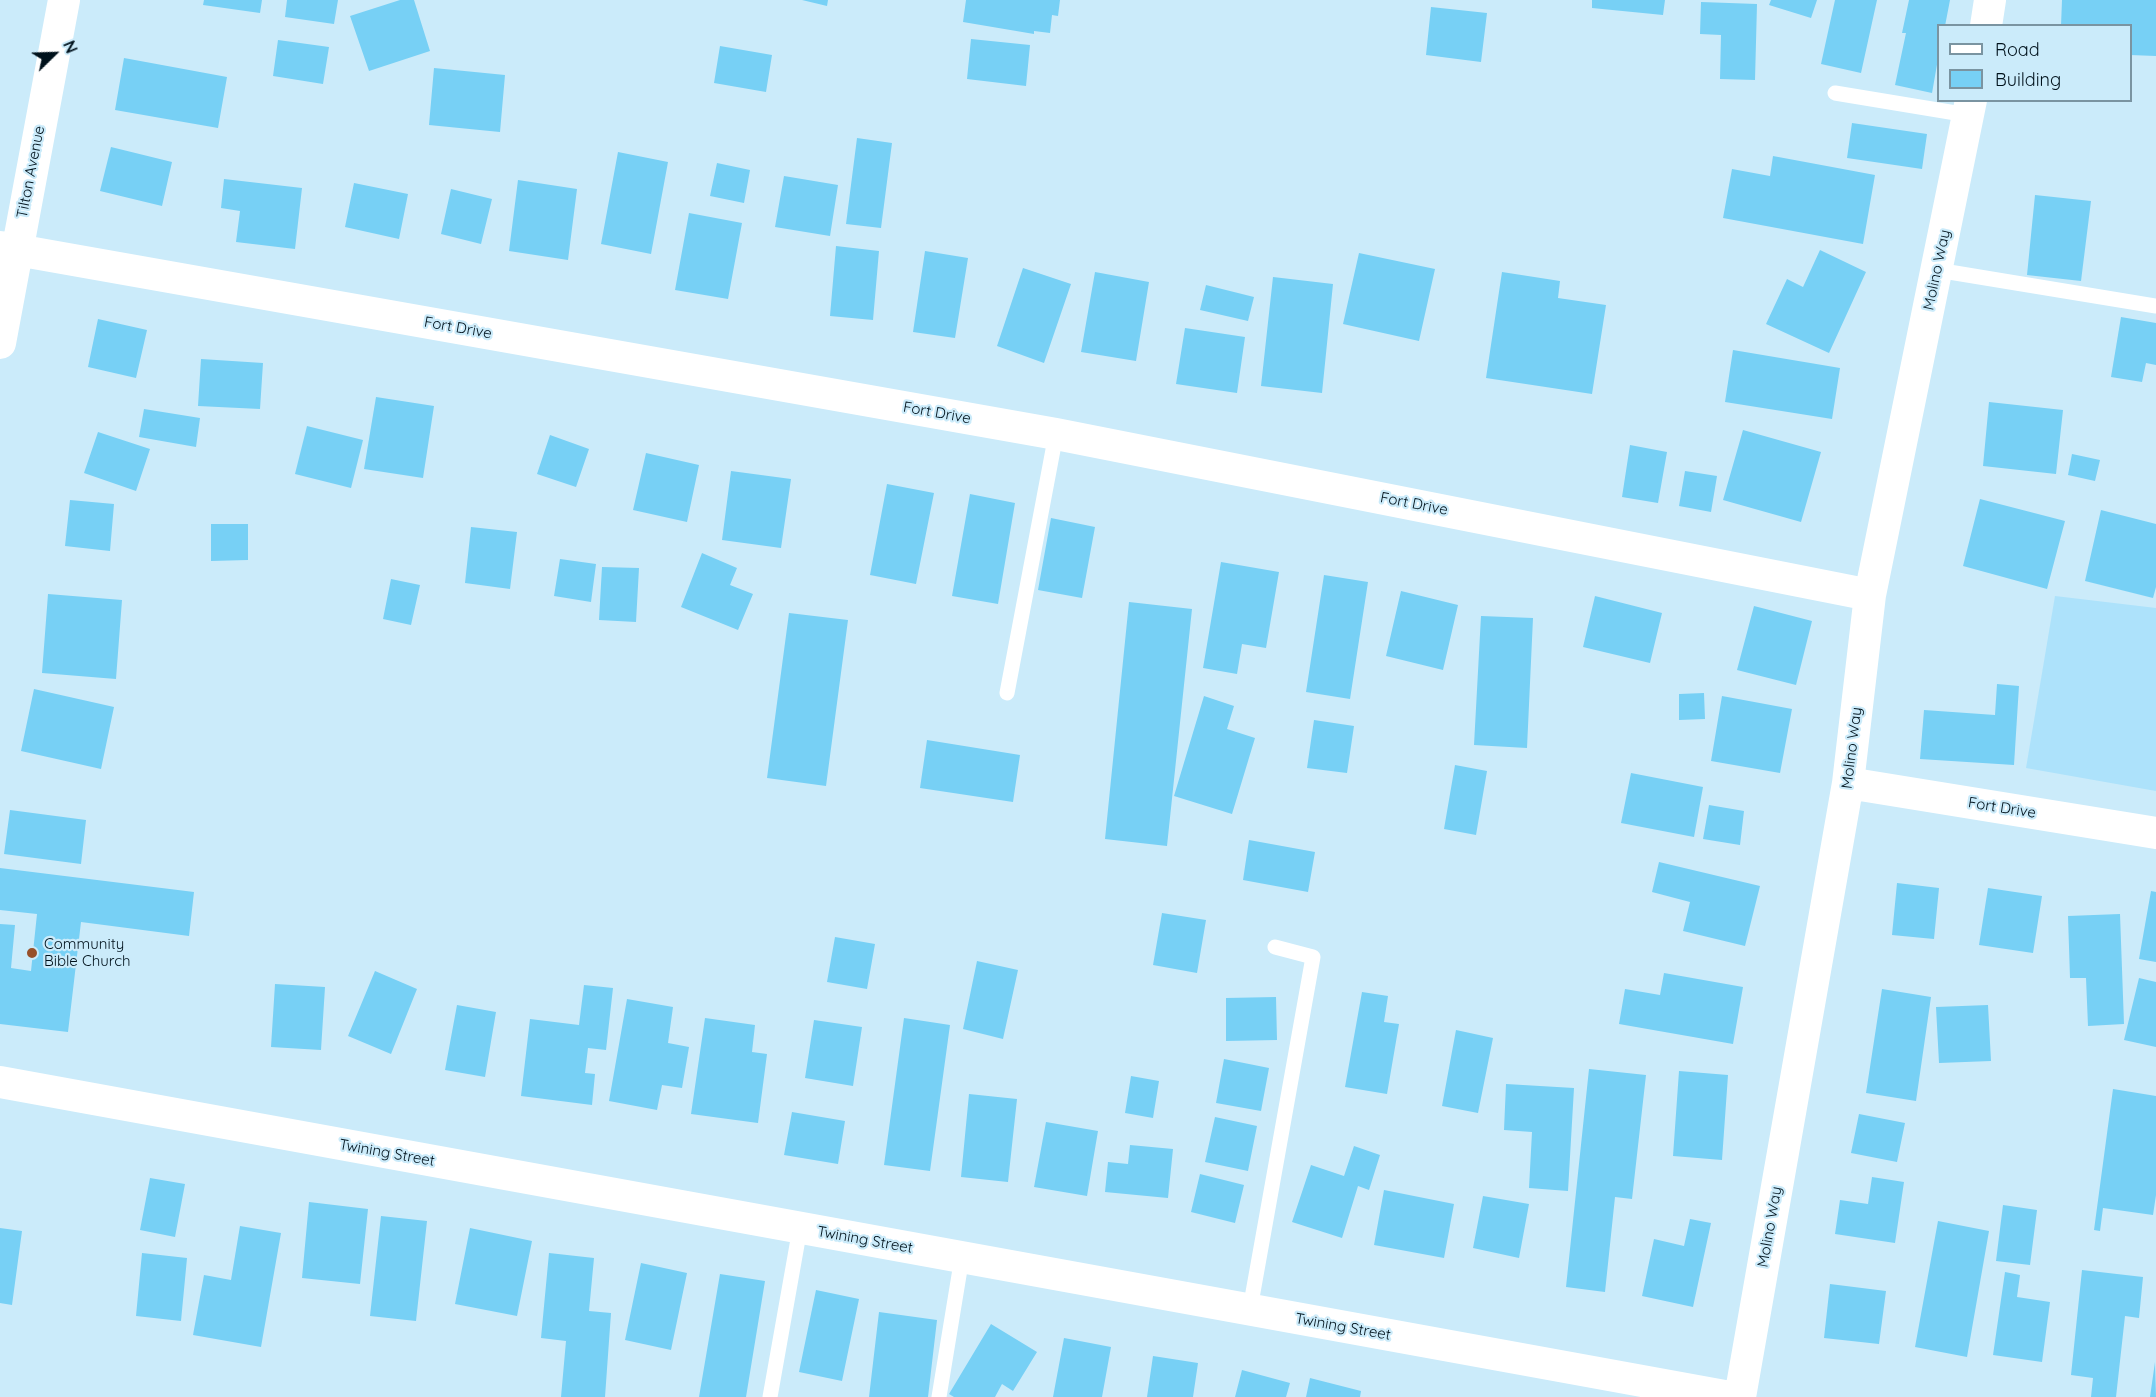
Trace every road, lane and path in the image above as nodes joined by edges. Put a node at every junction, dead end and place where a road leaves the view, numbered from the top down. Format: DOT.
graph roads {
  1 [pos="63,0"];
  2 [pos="1990,0"];
  3 [pos="1986,24"];
  4 [pos="1835,93"];
  5 [pos="1970,108"];
  6 [pos="8,248"];
  7 [pos="1937,270"];
  8 [pos="2156,306"];
  9 [pos="0,343"];
  10 [pos="1056,434"];
  11 [pos="1870,595"];
  12 [pos="1007,693"];
  13 [pos="1848,783"];
  14 [pos="2156,833"];
  15 [pos="1275,947"];
  16 [pos="0,1082"];
  17 [pos="800,1228"];
  18 [pos="962,1257"];
  19 [pos="1250,1310"];
  20 [pos="770,1397"];
  21 [pos="939,1397"];
  22 [pos="1730,1397"];
  23 [pos="1740,1397"];
  1 -- 6 [label="street, Tilton Avenue"];
  2 -- 3 [label="street"];
  4 -- 5 [label="lane"];
  5 -- 7 [label="street, Molino Way"];
  6 -- 9 [label="street, Tilton Avenue"];
  6 -- 10 [label="street, Fort Drive"];
  7 -- 8 [label="lane"];
  7 -- 11 [label="street, Molino Way"];
  10 -- 11 [label="street, Fort Drive"];
  10 -- 12 [label="lane"];
  11 -- 13 [label="street, Molino Way"];
  13 -- 14 [label="street, Fort Drive"];
  13 -- 23 [label="street, Molino Way"];
  15 -- 19 [label="lane"];
  16 -- 17 [label="street, Twining Street"];
  17 -- 18 [label="street, Twining Street"];
  17 -- 20 [label="lane"];
  18 -- 19 [label="street, Twining Street"];
  18 -- 21 [label="lane"];
  19 -- 22 [label="street, Twining Street"];
}
